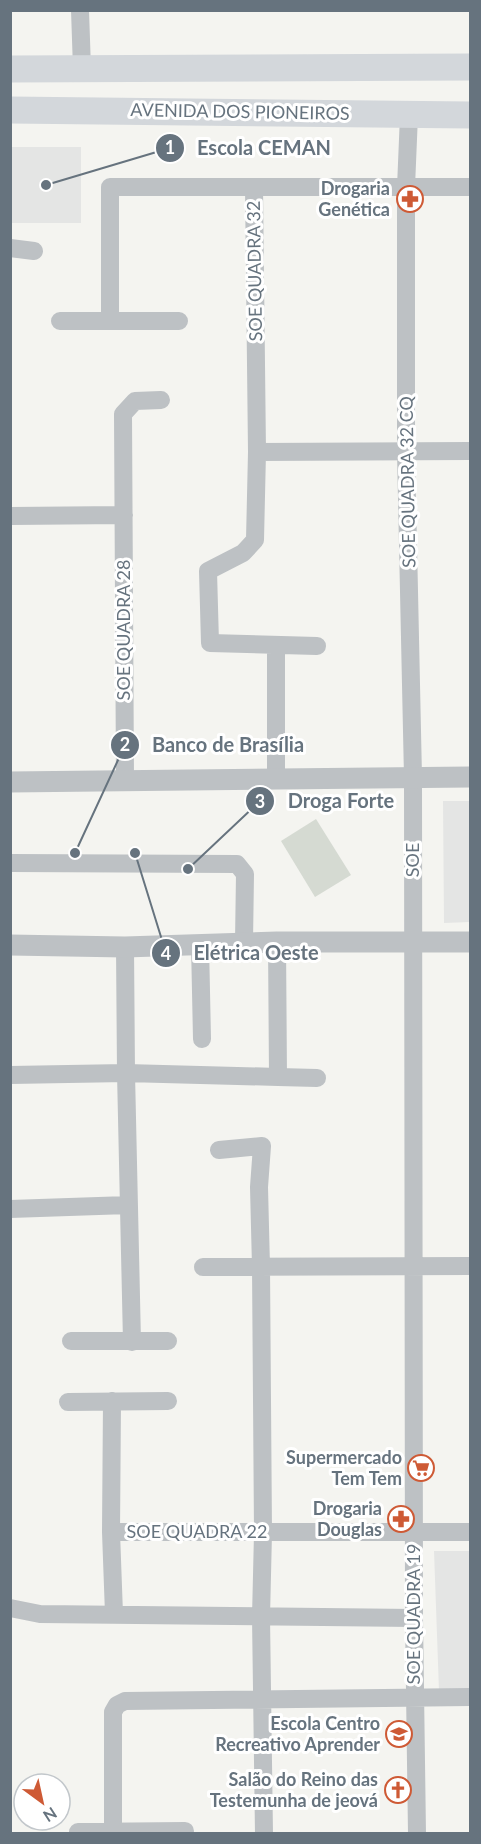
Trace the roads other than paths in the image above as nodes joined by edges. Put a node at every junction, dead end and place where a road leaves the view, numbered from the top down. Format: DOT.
graph roads {
  1 [pos="80,10"];
  2 [pos="471,67"];
  3 [pos="10,69"];
  4 [pos="82,69"];
  5 [pos="320,69"];
  6 [pos="171,70"];
  7 [pos="10,110"];
  8 [pos="99,110"];
  9 [pos="210,112"];
  10 [pos="409,115"];
  11 [pos="471,115"];
  12 [pos="254,187"];
  13 [pos="406,187"];
  14 [pos="471,187"];
  15 [pos="10,248"];
  16 [pos="33,251"];
  17 [pos="60,321"];
  18 [pos="110,321"];
  19 [pos="179,321"];
  20 [pos="161,400"];
  21 [pos="471,451"];
  22 [pos="257,452"];
  23 [pos="406,452"];
  24 [pos="124,515"];
  25 [pos="10,516"];
  26 [pos="276,645"];
  27 [pos="318,646"];
  28 [pos="413,777"];
  29 [pos="471,777"];
  30 [pos="276,778"];
  31 [pos="125,780"];
  32 [pos="10,782"];
  33 [pos="10,863"];
  34 [pos="244,942"];
  35 [pos="277,942"];
  36 [pos="414,942"];
  37 [pos="471,942"];
  38 [pos="200,944"];
  39 [pos="10,945"];
  40 [pos="125,947"];
  41 [pos="202,1039"];
  42 [pos="126,1073"];
  43 [pos="10,1075"];
  44 [pos="278,1077"];
  45 [pos="317,1078"];
  46 [pos="219,1150"];
  47 [pos="129,1205"];
  48 [pos="10,1209"];
  49 [pos="471,1266"];
  50 [pos="203,1267"];
  51 [pos="261,1267"];
  52 [pos="414,1268"];
  53 [pos="71,1341"];
  54 [pos="168,1341"];
  55 [pos="132,1342"];
  56 [pos="112,1401"];
  57 [pos="168,1401"];
  58 [pos="68,1402"];
  59 [pos="415,1531"];
  60 [pos="111,1532"];
  61 [pos="471,1532"];
  62 [pos="263,1533"];
  63 [pos="10,1608"];
  64 [pos="40,1614"];
  65 [pos="114,1614"];
  66 [pos="261,1617"];
  67 [pos="414,1618"];
  68 [pos="10,1622"];
  69 [pos="414,1697"];
  70 [pos="471,1697"];
  71 [pos="263,1699"];
  72 [pos="185,1831"];
  73 [pos="78,1832"];
  74 [pos="113,1833"];
  75 [pos="264,1833"];
  76 [pos="417,1833"];
  1 -- 4 [label="street"];
  2 -- 5 [label="main road"];
  3 -- 4 [label="main road"];
  4 -- 6 [label="main road"];
  5 -- 6 [label="main road"];
  5 -- 9 [label="main road"];
  6 -- 8 [label="main road"];
  7 -- 8 [label="main road, AVENIDA DOS PIONEIROS"];
  8 -- 9 [label="main road, AVENIDA DOS PIONEIROS"];
  9 -- 10 [label="main road, AVENIDA DOS PIONEIROS"];
  10 -- 11 [label="main road, AVENIDA DOS PIONEIROS"];
  10 -- 13 [label="street, SOE QUADRA 32 CQ"];
  12 -- 13 [label="street"];
  12 -- 18 [label="street, SOE QUADRA 32"];
  12 -- 22 [label="street, SOE QUADRA 32"];
  13 -- 14 [label="street"];
  13 -- 23 [label="street, SOE QUADRA 32 CQ"];
  15 -- 16 [label="street"];
  17 -- 18 [label="street"];
  18 -- 19 [label="street"];
  20 -- 24 [label="street, SOE QUADRA 28"];
  21 -- 23 [label="street"];
  22 -- 23 [label="street"];
  22 -- 26 [label="street, SOE QUADRA 32"];
  23 -- 28 [label="street, SOE QUADRA 32 CQ"];
  24 -- 25 [label="street"];
  24 -- 31 [label="street, SOE QUADRA 28"];
  26 -- 27 [label="street"];
  26 -- 30 [label="street"];
  28 -- 29 [label="street"];
  28 -- 30 [label="street"];
  28 -- 36 [label="street, SOE"];
  30 -- 31 [label="street"];
  31 -- 32 [label="street"];
  33 -- 34 [label="street"];
  34 -- 35 [label="street"];
  34 -- 38 [label="street"];
  35 -- 36 [label="street"];
  35 -- 44 [label="street"];
  36 -- 37 [label="street"];
  36 -- 52 [label="street, SOE"];
  38 -- 40 [label="street"];
  38 -- 41 [label="street"];
  39 -- 40 [label="street"];
  40 -- 42 [label="street"];
  42 -- 43 [label="street"];
  42 -- 44 [label="street"];
  42 -- 47 [label="street"];
  44 -- 45 [label="street"];
  46 -- 51 [label="street"];
  47 -- 48 [label="street"];
  47 -- 55 [label="street"];
  49 -- 52 [label="street"];
  50 -- 51 [label="street"];
  51 -- 52 [label="street"];
  51 -- 62 [label="street"];
  52 -- 59 [label="street, SOE QUADRA 19"];
  53 -- 55 [label="street"];
  54 -- 55 [label="street"];
  56 -- 57 [label="street"];
  56 -- 58 [label="street"];
  56 -- 60 [label="street, SOE QUADRA 22"];
  59 -- 61 [label="street, SOE QUADRA 22"];
  59 -- 62 [label="street, SOE QUADRA 22"];
  59 -- 67 [label="street, SOE QUADRA 19"];
  60 -- 62 [label="street, SOE QUADRA 22"];
  60 -- 65 [label="street"];
  62 -- 66 [label="street"];
  63 -- 64 [label="street"];
  64 -- 65 [label="street"];
  64 -- 68 [label="street"];
  65 -- 66 [label="street"];
  66 -- 67 [label="street"];
  66 -- 71 [label="street"];
  67 -- 69 [label="street, SOE QUADRA 19"];
  69 -- 70 [label="street"];
  69 -- 71 [label="street, SOE QUADRA 19"];
  69 -- 76 [label="street, SOE QUADRA 19"];
  71 -- 74 [label="street, SOE QUADRA 19"];
  71 -- 75 [label="street"];
  72 -- 74 [label="street"];
  73 -- 74 [label="street"];
}
